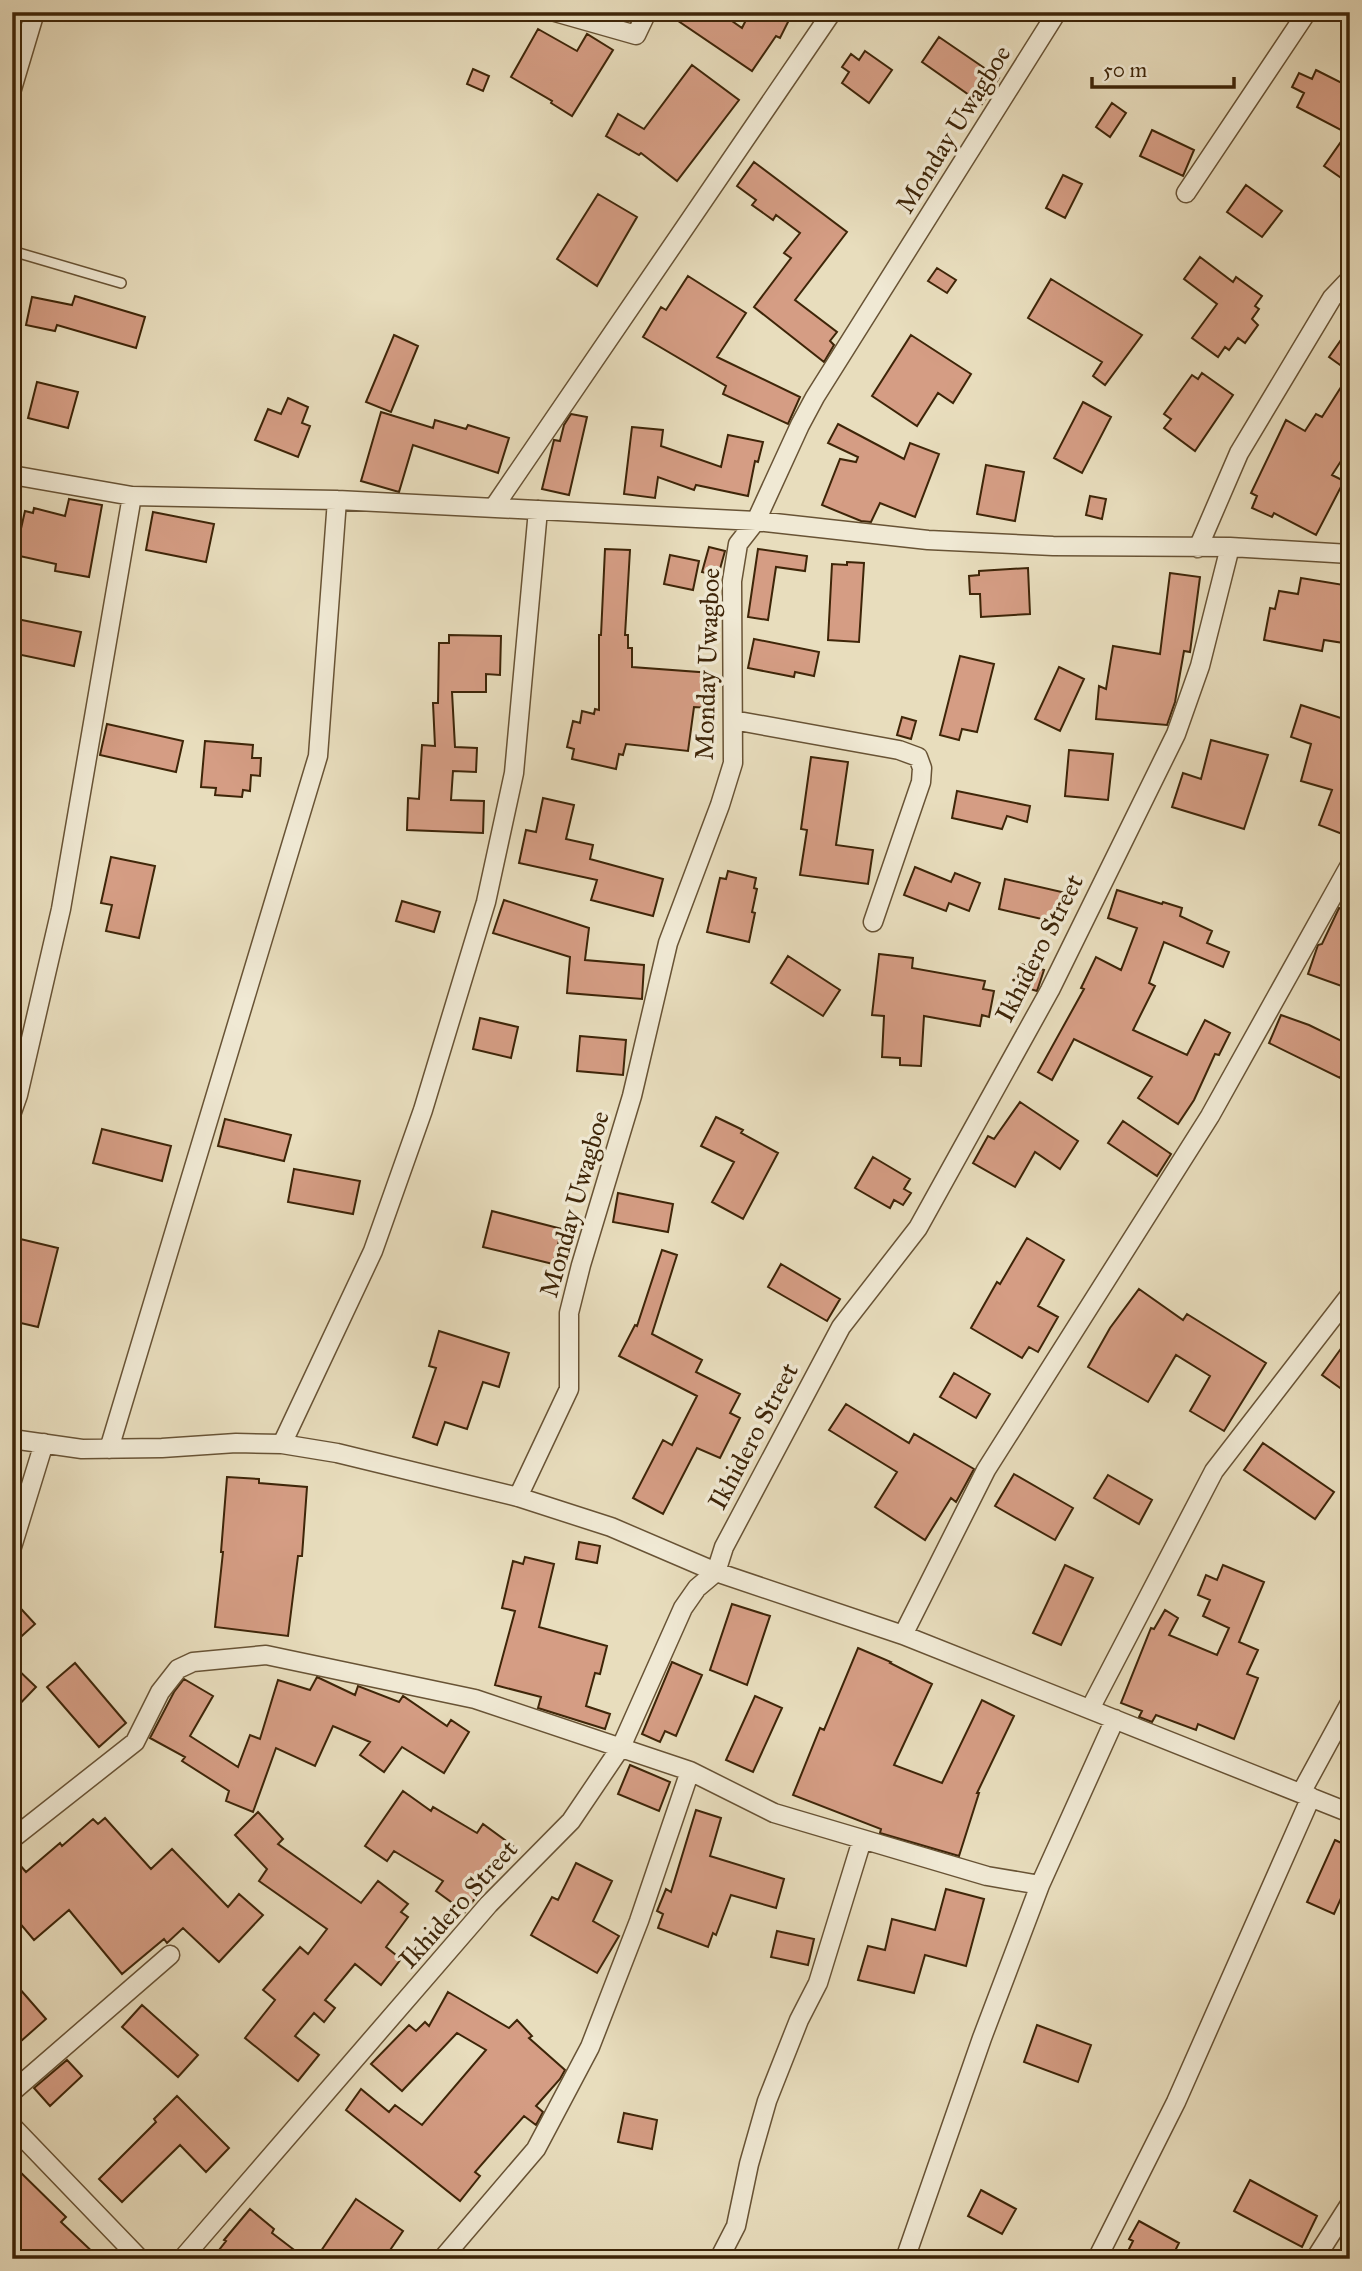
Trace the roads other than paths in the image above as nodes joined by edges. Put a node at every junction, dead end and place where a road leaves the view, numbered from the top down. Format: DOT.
graph roads {
  1 [pos="35,12"];
  2 [pos="555,12"];
  3 [pos="647,12"];
  4 [pos="832,12"];
  5 [pos="1056,12"];
  6 [pos="1307,12"];
  7 [pos="20,35"];
  8 [pos="12,89"];
  9 [pos="1186,193"];
  10 [pos="12,251"];
  11 [pos="1350,279"];
  12 [pos="121,283"];
  13 [pos="12,475"];
  14 [pos="132,496"];
  15 [pos="337,500"];
  16 [pos="494,507"];
  17 [pos="538,510"];
  18 [pos="756,521"];
  19 [pos="1230,547"];
  20 [pos="1198,548"];
  21 [pos="1350,554"];
  22 [pos="733,720"];
  23 [pos="1350,865"];
  24 [pos="873,922"];
  25 [pos="12,1112"];
  26 [pos="1350,1295"];
  27 [pos="12,1439"];
  28 [pos="44,1443"];
  29 [pos="282,1444"];
  30 [pos="109,1449"];
  31 [pos="518,1497"];
  32 [pos="12,1547"];
  33 [pos="716,1572"];
  34 [pos="903,1635"];
  35 [pos="1350,1703"];
  36 [pos="1090,1709"];
  37 [pos="1115,1719"];
  38 [pos="621,1747"];
  39 [pos="690,1771"];
  40 [pos="1306,1795"];
  41 [pos="1350,1813"];
  42 [pos="12,1839"];
  43 [pos="862,1840"];
  44 [pos="1040,1885"];
  45 [pos="170,1955"];
  46 [pos="12,2092"];
  47 [pos="12,2126"];
  48 [pos="1350,2204"];
  49 [pos="140,2259"];
  50 [pos="182,2259"];
  51 [pos="442,2259"];
  52 [pos="719,2259"];
  53 [pos="905,2259"];
  54 [pos="1097,2259"];
  55 [pos="1315,2259"];
  1 -- 7 [label="street"];
  2 -- 3 [label="street"];
  4 -- 16 [label="street"];
  5 -- 18 [label="street, Monday Uwagboe"];
  6 -- 9 [label="street"];
  7 -- 8 [label="street"];
  10 -- 12 [label="lane"];
  11 -- 20 [label="street"];
  13 -- 14 [label="street"];
  14 -- 15 [label="street"];
  14 -- 25 [label="street"];
  15 -- 16 [label="street"];
  15 -- 30 [label="street"];
  16 -- 17 [label="street"];
  17 -- 18 [label="street"];
  17 -- 29 [label="street"];
  18 -- 20 [label="street"];
  18 -- 22 [label="street, Monday Uwagboe"];
  19 -- 20 [label="street"];
  19 -- 21 [label="street"];
  19 -- 33 [label="street, Ikhidero Street"];
  22 -- 24 [label="street"];
  22 -- 31 [label="street, Monday Uwagboe"];
  23 -- 34 [label="street"];
  26 -- 36 [label="street"];
  27 -- 28 [label="street"];
  28 -- 30 [label="street"];
  28 -- 32 [label="street"];
  29 -- 30 [label="street"];
  29 -- 31 [label="street"];
  31 -- 33 [label="street"];
  33 -- 34 [label="street"];
  33 -- 38 [label="street, Ikhidero Street"];
  34 -- 36 [label="street"];
  35 -- 40 [label="street"];
  36 -- 37 [label="street"];
  37 -- 40 [label="street"];
  37 -- 44 [label="street"];
  38 -- 39 [label="street"];
  38 -- 42 [label="street"];
  38 -- 50 [label="street, Ikhidero Street"];
  39 -- 43 [label="street"];
  39 -- 51 [label="street"];
  40 -- 41 [label="street"];
  40 -- 54 [label="street"];
  43 -- 44 [label="street"];
  43 -- 52 [label="street"];
  44 -- 53 [label="street"];
  45 -- 46 [label="street"];
  47 -- 49 [label="street"];
  48 -- 55 [label="street"];
}
